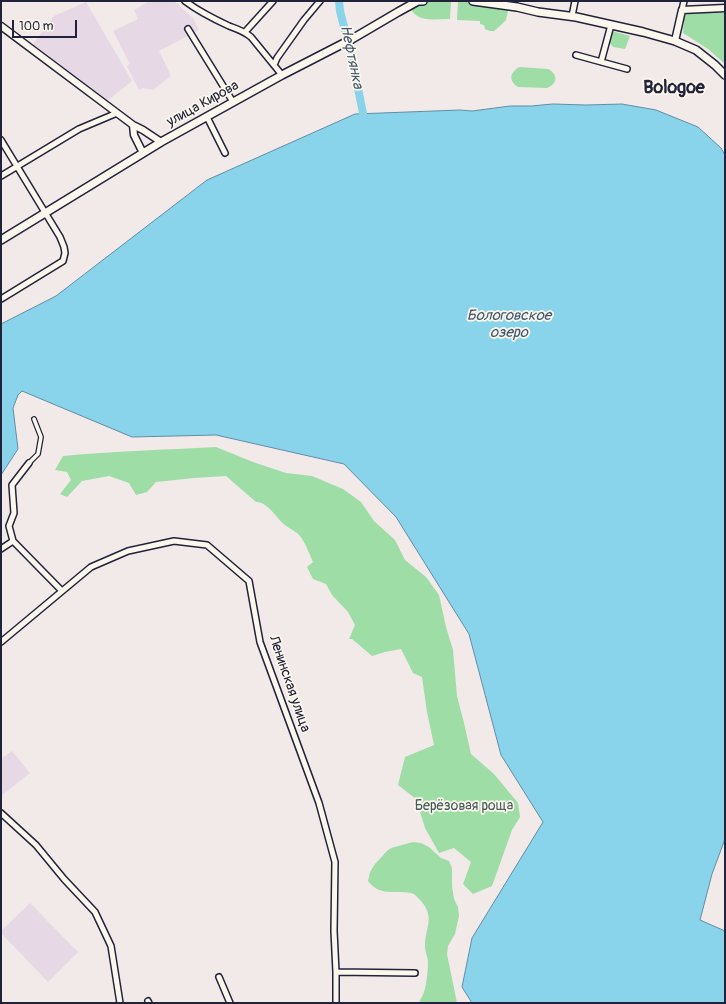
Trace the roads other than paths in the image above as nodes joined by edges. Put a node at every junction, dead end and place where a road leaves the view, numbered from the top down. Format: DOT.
graph roads {
  1 [pos="185,1"];
  2 [pos="273,1"];
  3 [pos="320,1"];
  4 [pos="418,1"];
  5 [pos="424,1"];
  6 [pos="473,1"];
  7 [pos="575,1"];
  8 [pos="684,1"];
  9 [pos="725,8"];
  10 [pos="682,10"];
  11 [pos="572,16"];
  12 [pos="611,25"];
  13 [pos="1,26"];
  14 [pos="188,29"];
  15 [pos="245,32"];
  16 [pos="675,41"];
  17 [pos="576,54"];
  18 [pos="602,62"];
  19 [pos="274,65"];
  20 [pos="627,69"];
  21 [pos="282,75"];
  22 [pos="725,75"];
  23 [pos="233,102"];
  24 [pos="117,113"];
  25 [pos="207,117"];
  26 [pos="133,125"];
  27 [pos="1,140"];
  28 [pos="161,142"];
  29 [pos="143,153"];
  30 [pos="225,153"];
  31 [pos="17,166"];
  32 [pos="1,176"];
  33 [pos="45,212"];
  34 [pos="1,240"];
  35 [pos="1,300"];
  36 [pos="34,419"];
  37 [pos="29,463"];
  38 [pos="13,541"];
  39 [pos="1,549"];
  40 [pos="62,591"];
  41 [pos="1,642"];
  42 [pos="1,813"];
  43 [pos="336,972"];
  44 [pos="415,974"];
  45 [pos="219,977"];
  46 [pos="120,1003"];
  47 [pos="230,1003"];
  48 [pos="336,1003"];
  1 -- 15 [label="street"];
  2 -- 15 [label="street"];
  3 -- 19 [label="street"];
  4 -- 5 [label="main road, улица Кирова"];
  4 -- 21 [label="main road, улица Кирова"];
  6 -- 11 [label="main road"];
  7 -- 11 [label="street"];
  8 -- 10 [label="street"];
  9 -- 10 [label="street"];
  10 -- 16 [label="street"];
  11 -- 12 [label="main road"];
  12 -- 16 [label="main road"];
  12 -- 18 [label="street"];
  13 -- 24 [label="street"];
  14 -- 23 [label="street"];
  15 -- 19 [label="street"];
  16 -- 22 [label="main road"];
  17 -- 18 [label="street"];
  18 -- 20 [label="street"];
  19 -- 21 [label="street"];
  21 -- 23 [label="main road, улица Кирова"];
  23 -- 25 [label="main road, улица Кирова"];
  24 -- 26 [label="street"];
  24 -- 31 [label="street"];
  25 -- 28 [label="main road, улица Кирова"];
  25 -- 30 [label="street"];
  26 -- 28 [label="street"];
  26 -- 29 [label="street"];
  27 -- 31 [label="street"];
  28 -- 29 [label="main road, улица Кирова"];
  29 -- 33 [label="main road, улица Кирова"];
  31 -- 32 [label="street"];
  31 -- 33 [label="street"];
  33 -- 34 [label="main road, улица Кирова"];
  33 -- 35 [label="street"];
  36 -- 37 [label="street"];
  37 -- 38 [label="street"];
  38 -- 39 [label="street"];
  38 -- 40 [label="street"];
  40 -- 41 [label="street, Ленинская улица"];
  40 -- 43 [label="street, Ленинская улица"];
  42 -- 46 [label="street"];
  43 -- 44 [label="street"];
  43 -- 48 [label="street, Ленинская улица"];
  45 -- 47 [label="street"];
}
